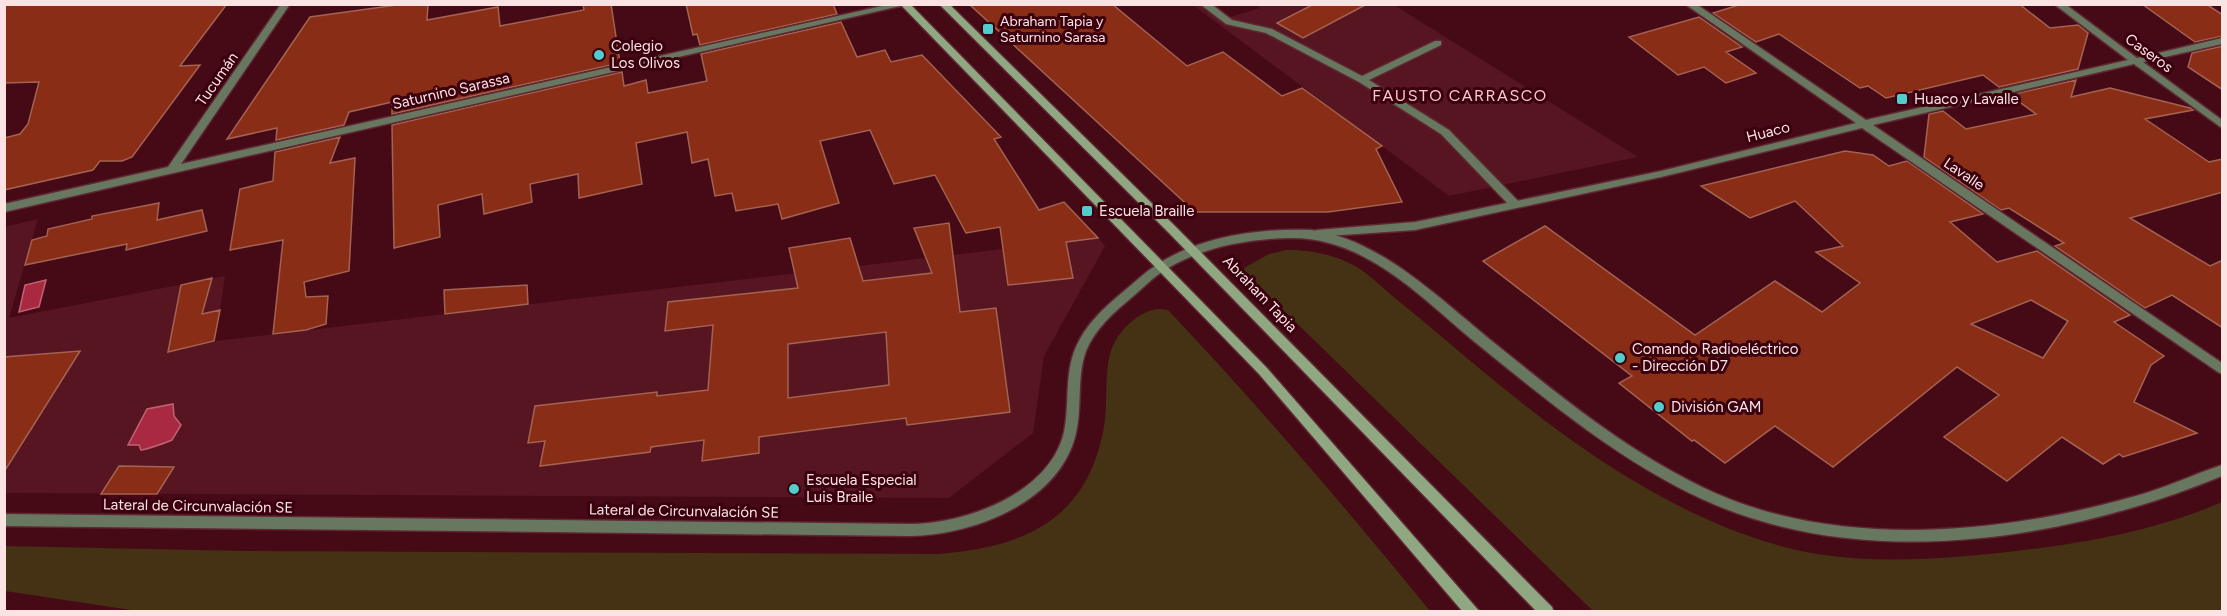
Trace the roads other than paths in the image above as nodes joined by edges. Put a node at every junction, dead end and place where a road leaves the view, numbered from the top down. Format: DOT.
graph roads {
  1 [pos="286,4"];
  2 [pos="904,4"];
  3 [pos="944,4"];
  4 [pos="1204,4"];
  5 [pos="1689,4"];
  6 [pos="2058,4"];
  7 [pos="2223,41"];
  8 [pos="1438,43"];
  9 [pos="2135,61"];
  10 [pos="1362,80"];
  11 [pos="1864,124"];
  12 [pos="2223,125"];
  13 [pos="172,170"];
  14 [pos="1514,203"];
  15 [pos="4,208"];
  16 [pos="1317,234"];
  17 [pos="1195,251"];
  18 [pos="1162,266"];
  19 [pos="2223,369"];
  20 [pos="2223,470"];
  21 [pos="4,520"];
  22 [pos="1473,612"];
  23 [pos="1547,612"];
  1 -- 13 [label="street, Tucumán"];
  2 -- 13 [label="street, Saturnino Sarassa"];
  2 -- 18 [label="main road"];
  3 -- 17 [label="main road, Abraham Tapia"];
  4 -- 10 [label="street"];
  5 -- 11 [label="street, Lavalle"];
  6 -- 9 [label="street, Caseros"];
  7 -- 9 [label="street, Huaco"];
  8 -- 10 [label="street"];
  9 -- 11 [label="street, Huaco"];
  9 -- 12 [label="street, Caseros"];
  10 -- 14 [label="street"];
  11 -- 14 [label="street, Huaco"];
  11 -- 19 [label="street, Lavalle"];
  13 -- 15 [label="street, Saturnino Sarassa"];
  14 -- 16 [label="street, Huaco"];
  16 -- 17 [label="street, Lateral de Circunvalación SE"];
  16 -- 20 [label="street"];
  17 -- 18 [label="street, Lateral de Circunvalación SE"];
  17 -- 23 [label="main road, Abraham Tapia"];
  18 -- 21 [label="street, Lateral de Circunvalación SE"];
  18 -- 22 [label="main road"];
}
